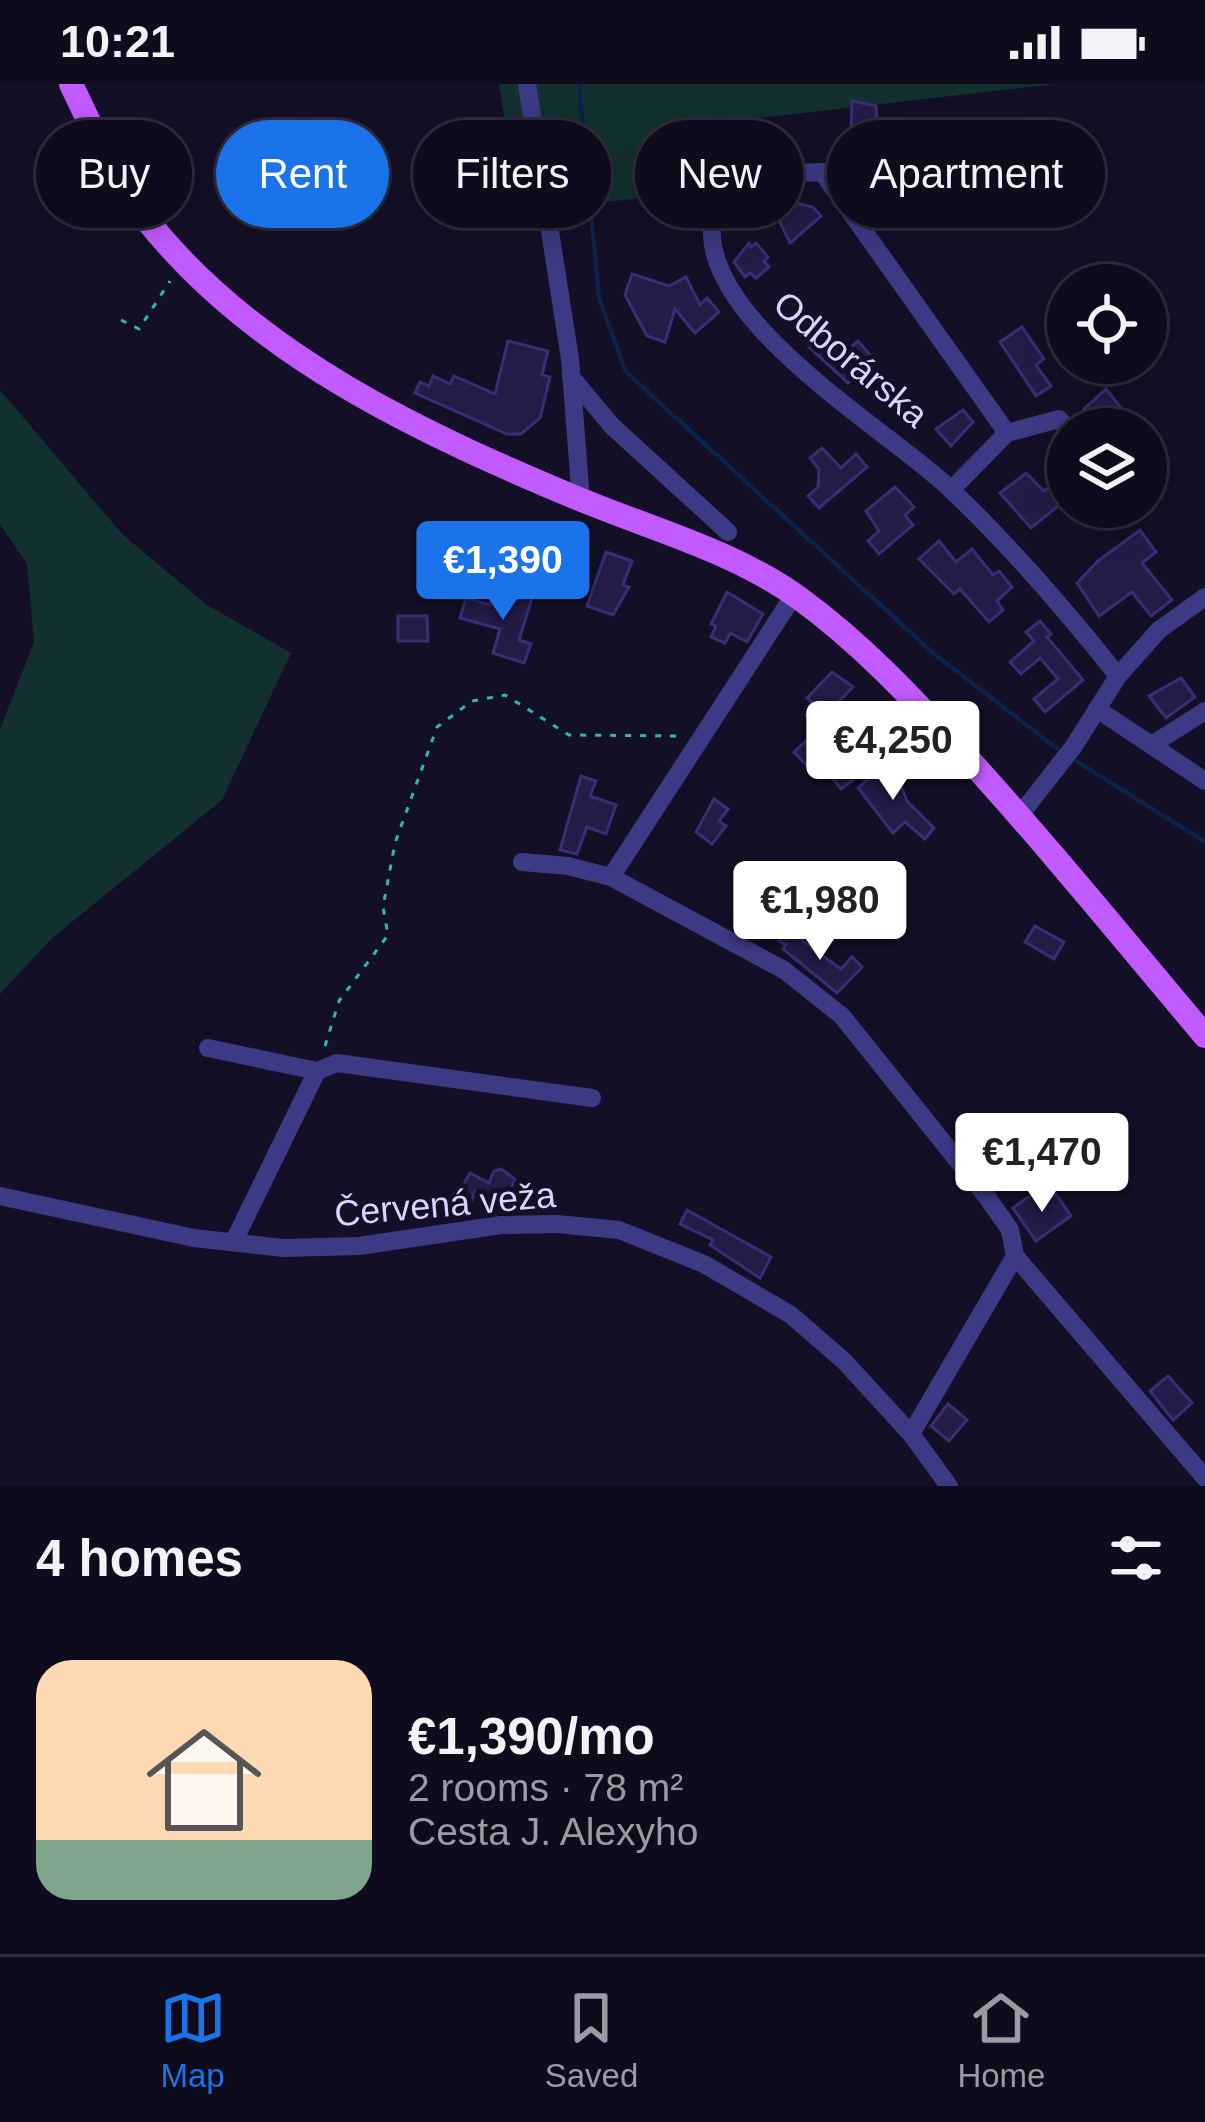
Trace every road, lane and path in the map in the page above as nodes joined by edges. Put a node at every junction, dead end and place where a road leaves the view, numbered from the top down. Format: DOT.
graph roads {
  1 [pos="71,84"];
  2 [pos="527,84"];
  3 [pos="187,262"];
  4 [pos="121,320"];
  5 [pos="572,377"];
  6 [pos="1047,422"];
  7 [pos="1007,433"];
  8 [pos="951,490"];
  9 [pos="581,500"];
  10 [pos="728,532"];
  11 [pos="794,595"];
  12 [pos="1205,597"];
  13 [pos="1118,676"];
  14 [pos="1097,709"];
  15 [pos="1205,711"];
  16 [pos="698,739"];
  17 [pos="1153,744"];
  18 [pos="1205,782"];
  19 [pos="1020,815"];
  20 [pos="522,862"];
  21 [pos="611,877"];
  22 [pos="1205,1036"];
  23 [pos="208,1048"];
  24 [pos="316,1070"];
  25 [pos="592,1098"];
  26 [pos="0,1196"];
  27 [pos="234,1241"];
  28 [pos="1015,1256"];
  29 [pos="910,1434"];
  30 [pos="1205,1478"];
  31 [pos="949,1486"];
  1 -- 3 [label="main road"];
  2 -- 5 [label="lane"];
  3 -- 4 [label="path"];
  3 -- 9 [label="main road"];
  5 -- 9 [label="lane"];
  5 -- 10 [label="lane"];
  6 -- 7 [label="lane"];
  7 -- 8 [label="lane"];
  7 -- 8 [label="lane, Odborárska"];
  8 -- 13 [label="lane, Odborárska"];
  9 -- 11 [label="main road"];
  11 -- 16 [label="lane"];
  11 -- 19 [label="main road"];
  12 -- 13 [label="lane"];
  13 -- 14 [label="lane"];
  14 -- 17 [label="lane"];
  14 -- 19 [label="lane"];
  15 -- 17 [label="lane"];
  16 -- 21 [label="lane"];
  16 -- 24 [label="path"];
  17 -- 18 [label="lane"];
  19 -- 22 [label="main road"];
  20 -- 21 [label="lane"];
  21 -- 28 [label="lane"];
  23 -- 24 [label="lane"];
  24 -- 25 [label="lane"];
  24 -- 27 [label="lane"];
  26 -- 27 [label="lane, Červená veža"];
  27 -- 29 [label="lane, Červená veža"];
  28 -- 29 [label="lane"];
  28 -- 30 [label="lane"];
  29 -- 31 [label="lane, Červená veža"];
}
